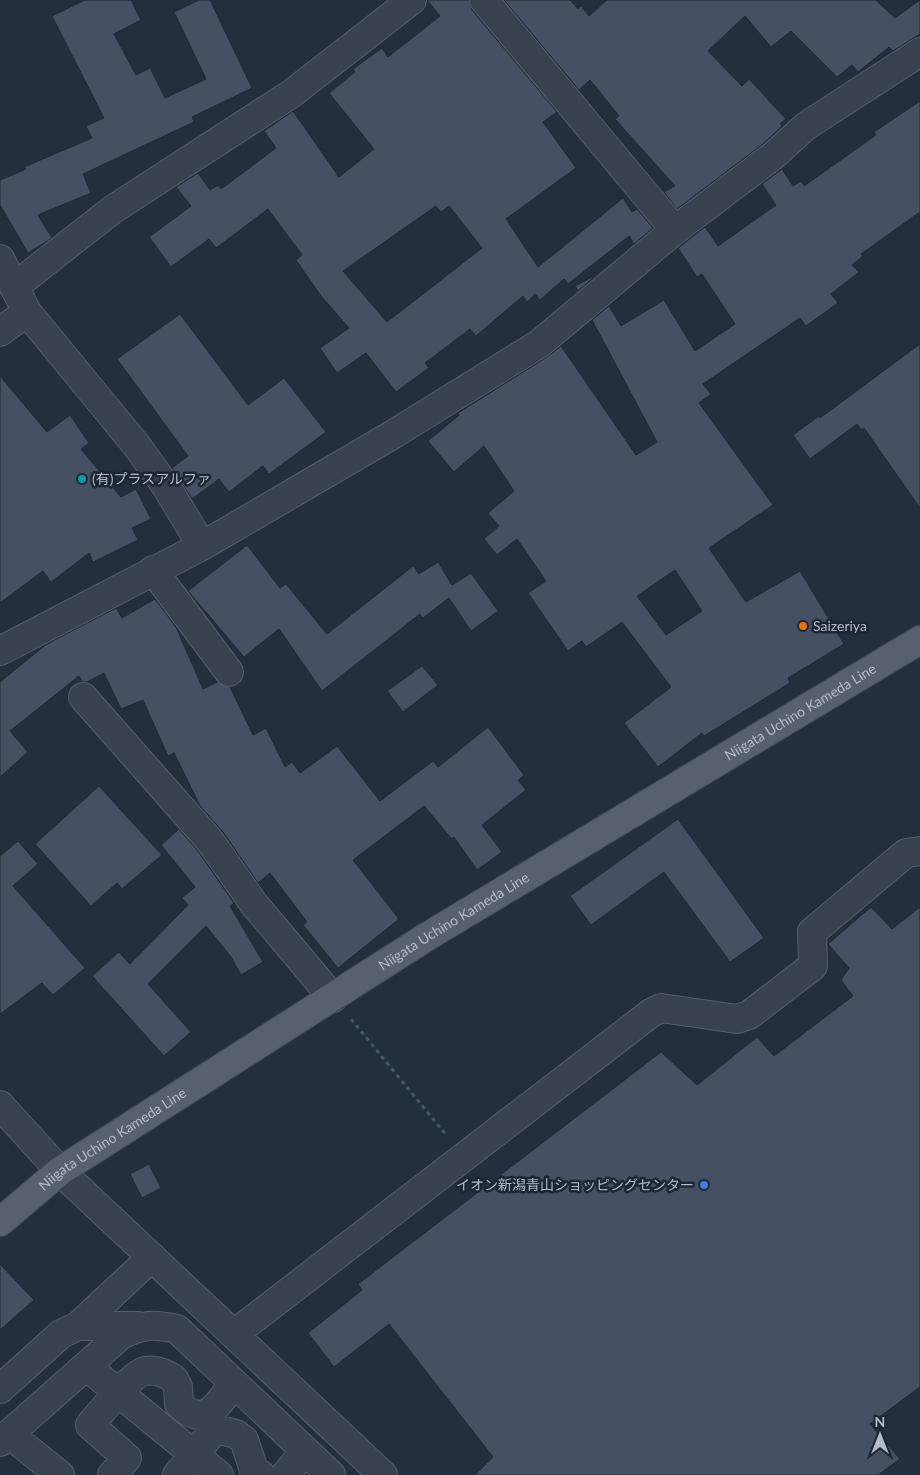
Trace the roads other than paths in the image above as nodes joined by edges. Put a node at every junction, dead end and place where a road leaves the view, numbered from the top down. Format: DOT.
graph roads {
  1 [pos="412,0"];
  2 [pos="484,0"];
  3 [pos="920,52"];
  4 [pos="675,230"];
  5 [pos="0,259"];
  6 [pos="14,287"];
  7 [pos="27,312"];
  8 [pos="0,332"];
  9 [pos="202,546"];
  10 [pos="153,570"];
  11 [pos="920,640"];
  12 [pos="0,651"];
  13 [pos="229,672"];
  14 [pos="83,696"];
  15 [pos="920,851"];
  16 [pos="333,998"];
  17 [pos="0,1105"];
  18 [pos="60,1170"];
  19 [pos="0,1222"];
  20 [pos="152,1257"];
  21 [pos="78,1326"];
  22 [pos="138,1326"];
  23 [pos="234,1334"];
  24 [pos="86,1366"];
  25 [pos="234,1383"];
  26 [pos="0,1389"];
  27 [pos="118,1393"];
  28 [pos="5,1438"];
  29 [pos="305,1451"];
  30 [pos="185,1464"];
  31 [pos="60,1475"];
  32 [pos="112,1475"];
  33 [pos="219,1475"];
  34 [pos="261,1475"];
  35 [pos="285,1475"];
  36 [pos="331,1475"];
  37 [pos="383,1475"];
  1 -- 6 [label="street"];
  2 -- 4 [label="street"];
  3 -- 4 [label="street"];
  4 -- 9 [label="street"];
  5 -- 6 [label="street"];
  6 -- 7 [label="street"];
  7 -- 8 [label="street"];
  7 -- 9 [label="street"];
  9 -- 10 [label="street"];
  10 -- 12 [label="street"];
  10 -- 13 [label="street"];
  11 -- 16 [label="main road, Niigata Uchino Kameda Line"];
  14 -- 16 [label="street"];
  15 -- 23 [label="street"];
  16 -- 18 [label="main road, Niigata Uchino Kameda Line"];
  17 -- 18 [label="street"];
  18 -- 19 [label="main road, Niigata Uchino Kameda Line"];
  18 -- 20 [label="street"];
  20 -- 21 [label="street"];
  20 -- 23 [label="street"];
  21 -- 22 [label="street"];
  21 -- 26 [label="street"];
  22 -- 24 [label="street"];
  22 -- 25 [label="street"];
  23 -- 37 [label="street"];
  24 -- 27 [label="street"];
  24 -- 28 [label="street"];
  25 -- 27 [label="street"];
  25 -- 29 [label="street"];
  27 -- 30 [label="street"];
  27 -- 32 [label="street"];
  28 -- 31 [label="street"];
  29 -- 35 [label="street"];
  29 -- 36 [label="street"];
  30 -- 33 [label="street"];
  30 -- 34 [label="street"];
}
